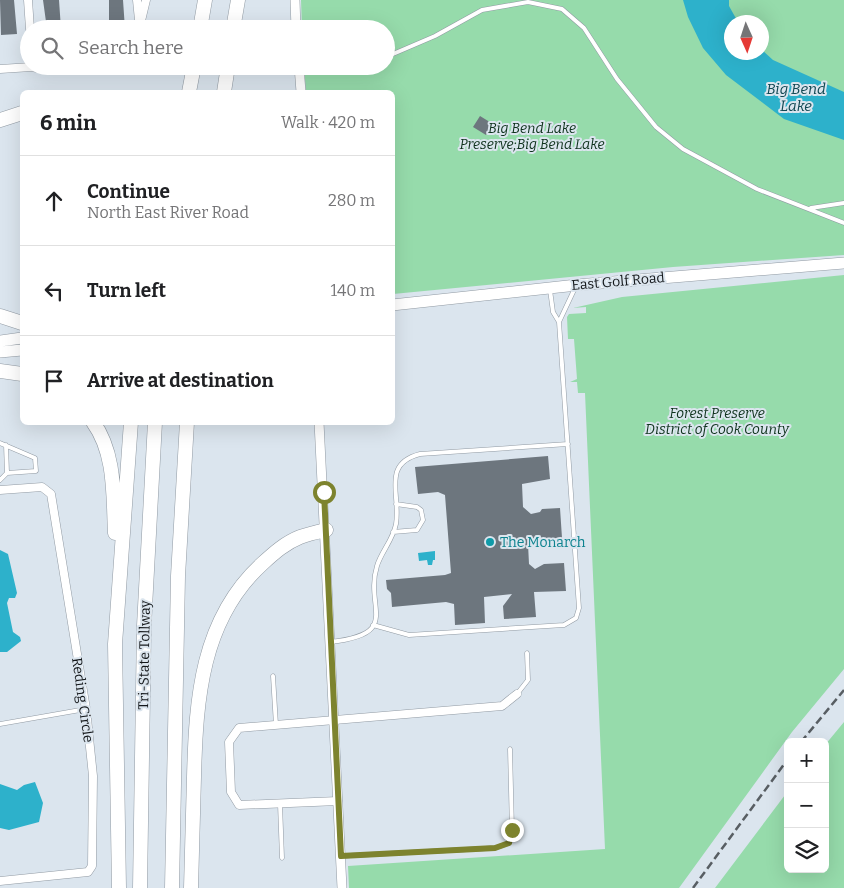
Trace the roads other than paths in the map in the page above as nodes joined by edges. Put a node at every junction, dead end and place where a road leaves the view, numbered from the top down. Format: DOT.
graph roads {
  1 [pos="28,0"];
  2 [pos="137,0"];
  3 [pos="146,0"];
  4 [pos="204,0"];
  5 [pos="238,0"];
  6 [pos="295,0"];
  7 [pos="29,20"];
  8 [pos="138,20"];
  9 [pos="141,20"];
  10 [pos="201,20"];
  11 [pos="235,20"];
  12 [pos="296,20"];
  13 [pos="395,53"];
  14 [pos="20,68"];
  15 [pos="0,69"];
  16 [pos="192,75"];
  17 [pos="227,75"];
  18 [pos="299,75"];
  19 [pos="189,90"];
  20 [pos="224,90"];
  21 [pos="300,90"];
  22 [pos="20,114"];
  23 [pos="0,120"];
  24 [pos="844,203"];
  25 [pos="809,208"];
  26 [pos="844,223"];
  27 [pos="844,263"];
  28 [pos="576,285"];
  29 [pos="549,288"];
  30 [pos="395,305"];
  31 [pos="0,316"];
  32 [pos="20,322"];
  33 [pos="559,322"];
  34 [pos="20,350"];
  35 [pos="4,352"];
  36 [pos="0,370"];
  37 [pos="20,374"];
  38 [pos="94,425"];
  39 [pos="132,425"];
  40 [pos="155,425"];
  41 [pos="187,425"];
  42 [pos="319,425"];
  43 [pos="0,443"];
  44 [pos="568,444"];
  45 [pos="6,445"];
  46 [pos="7,473"];
  47 [pos="0,480"];
  48 [pos="0,490"];
  49 [pos="396,504"];
  50 [pos="326,530"];
  51 [pos="393,532"];
  52 [pos="118,592"];
  53 [pos="373,625"];
  54 [pos="330,642"];
  55 [pos="527,653"];
  56 [pos="273,676"];
  57 [pos="517,694"];
  58 [pos="86,709"];
  59 [pos="334,720"];
  60 [pos="0,724"];
  61 [pos="276,724"];
  62 [pos="510,748"];
  63 [pos="338,800"];
  64 [pos="280,804"];
  65 [pos="341,856"];
  66 [pos="282,858"];
  67 [pos="0,881"];
  68 [pos="119,888"];
  69 [pos="140,888"];
  70 [pos="172,888"];
  71 [pos="191,888"];
  72 [pos="342,888"];
  1 -- 7 [label="street"];
  2 -- 8 [label="street"];
  3 -- 9 [label="street"];
  4 -- 10 [label="highway"];
  5 -- 11 [label="highway"];
  6 -- 12 [label="street"];
  13 -- 25 [label="lane"];
  14 -- 15 [label="street"];
  16 -- 19 [label="highway"];
  17 -- 20 [label="highway"];
  18 -- 21 [label="street"];
  22 -- 23 [label="highway"];
  24 -- 25 [label="lane"];
  25 -- 26 [label="lane"];
  27 -- 28 [label="main road, East Golf Road"];
  28 -- 29 [label="main road, East Golf Road"];
  28 -- 33 [label="lane"];
  29 -- 30 [label="main road, East Golf Road"];
  29 -- 33 [label="lane"];
  31 -- 32 [label="highway"];
  33 -- 44 [label="lane"];
  34 -- 35 [label="main road"];
  36 -- 37 [label="highway"];
  38 -- 52 [label="highway"];
  39 -- 52 [label="highway"];
  40 -- 69 [label="highway, Tri-State Tollway"];
  41 -- 70 [label="highway"];
  42 -- 50 [label="street"];
  43 -- 45 [label="lane"];
  44 -- 49 [label="lane"];
  44 -- 53 [label="lane"];
  45 -- 46 [label="lane"];
  45 -- 46 [label="lane"];
  46 -- 47 [label="lane"];
  48 -- 58 [label="street, Reding Circle"];
  49 -- 51 [label="lane"];
  49 -- 51 [label="lane"];
  50 -- 54 [label="street"];
  50 -- 71 [label="highway"];
  51 -- 53 [label="lane"];
  52 -- 68 [label="highway"];
  53 -- 54 [label="lane"];
  54 -- 59 [label="street"];
  55 -- 57 [label="lane"];
  56 -- 61 [label="lane"];
  57 -- 59 [label="street"];
  58 -- 60 [label="lane"];
  58 -- 67 [label="street, Reding Circle"];
  59 -- 61 [label="street"];
  59 -- 63 [label="street"];
  61 -- 64 [label="street"];
  62 -- 65 [label="lane"];
  63 -- 64 [label="street"];
  63 -- 65 [label="street"];
  64 -- 66 [label="lane"];
  65 -- 72 [label="street"];
}
